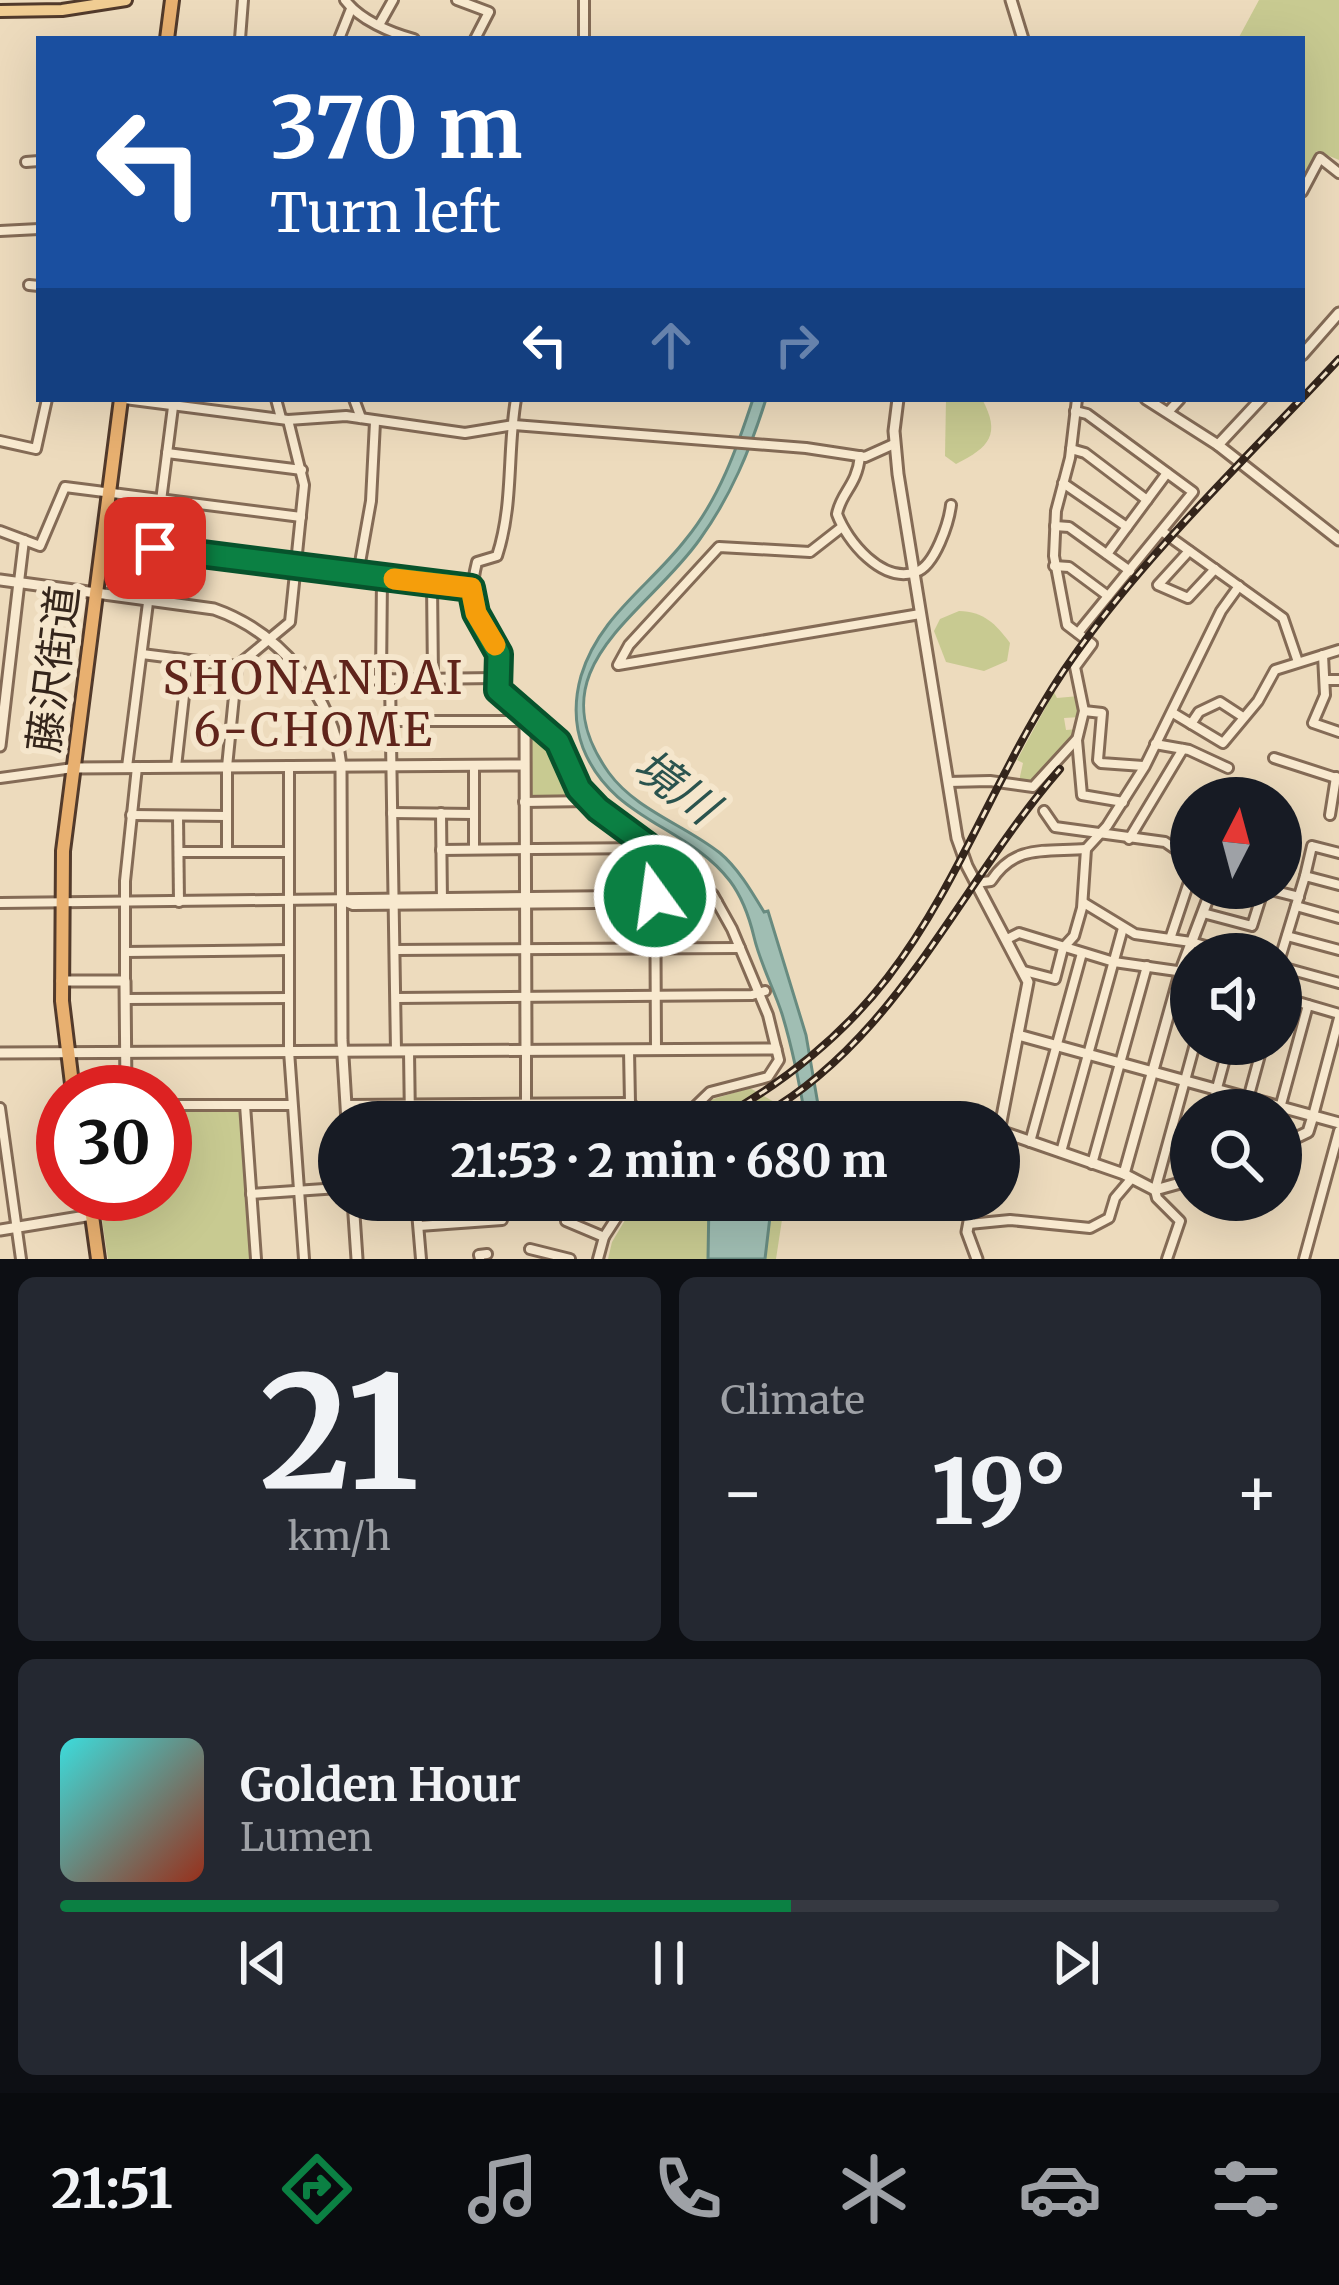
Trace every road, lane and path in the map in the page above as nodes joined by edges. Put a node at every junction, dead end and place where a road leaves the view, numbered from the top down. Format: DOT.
graph roads {
  1 [pos="126,0"];
  2 [pos="172,0"];
  3 [pos="243,0"];
  4 [pos="393,0"];
  5 [pos="457,0"];
  6 [pos="584,0"];
  7 [pos="1011,0"];
  8 [pos="88,1"];
  9 [pos="349,4"];
  10 [pos="0,9"];
  11 [pos="379,25"];
  12 [pos="166,36"];
  13 [pos="240,36"];
  14 [pos="340,36"];
  15 [pos="396,36"];
  16 [pos="477,36"];
  17 [pos="584,36"];
  18 [pos="1022,36"];
  19 [pos="36,161"];
  20 [pos="26,162"];
  21 [pos="1339,172"];
  22 [pos="1305,186"];
  23 [pos="36,229"];
  24 [pos="0,231"];
  25 [pos="1339,313"];
  26 [pos="1305,352"];
  27 [pos="46,402"];
  28 [pos="123,402"];
  29 [pos="174,402"];
  30 [pos="222,402"];
  31 [pos="277,402"];
  32 [pos="355,402"];
  33 [pos="516,402"];
  34 [pos="898,402"];
  35 [pos="1076,402"];
  36 [pos="1151,402"];
  37 [pos="1177,402"];
  38 [pos="1258,402"];
  39 [pos="220,411"];
  40 [pos="1075,411"];
  41 [pos="1168,412"];
  42 [pos="362,418"];
  43 [pos="284,419"];
  44 [pos="375,422"];
  45 [pos="514,425"];
  46 [pos="0,441"];
  47 [pos="894,443"];
  48 [pos="1218,445"];
  49 [pos="1071,448"];
  50 [pos="167,453"];
  51 [pos="860,456"];
  52 [pos="302,470"];
  53 [pos="1167,473"];
  54 [pos="1063,483"];
  55 [pos="109,494"];
  56 [pos="161,500"];
  57 [pos="1147,500"];
  58 [pos="951,505"];
  59 [pos="302,517"];
  60 [pos="1055,526"];
  61 [pos="842,527"];
  62 [pos="1127,527"];
  63 [pos="0,531"];
  64 [pos="1163,532"];
  65 [pos="24,540"];
  66 [pos="1339,540"];
  67 [pos="155,548"];
  68 [pos="1189,550"];
  69 [pos="1107,554"];
  70 [pos="297,565"];
  71 [pos="1054,566"];
  72 [pos="1215,569"];
  73 [pos="1130,572"];
  74 [pos="358,574"];
  75 [pos="914,574"];
  76 [pos="382,577"];
  77 [pos="0,580"];
  78 [pos="20,582"];
  79 [pos="432,584"];
  80 [pos="1239,586"];
  81 [pos="471,588"];
  82 [pos="96,593"];
  83 [pos="1108,596"];
  84 [pos="148,599"];
  85 [pos="920,614"];
  86 [pos="16,618"];
  87 [pos="0,620"];
  88 [pos="1078,633"];
  89 [pos="268,638"];
  90 [pos="1339,650"];
  91 [pos="142,654"];
  92 [pos="1324,655"];
  93 [pos="188,660"];
  94 [pos="1298,662"];
  95 [pos="237,666"];
  96 [pos="5,667"];
  97 [pos="496,678"];
  98 [pos="385,679"];
  99 [pos="433,679"];
  100 [pos="1327,680"];
  101 [pos="1339,680"];
  102 [pos="320,698"];
  103 [pos="1084,711"];
  104 [pos="1173,712"];
  105 [pos="2,717"];
  106 [pos="1243,717"];
  107 [pos="525,718"];
  108 [pos="391,721"];
  109 [pos="1191,724"];
  110 [pos="1339,732"];
  111 [pos="1077,740"];
  112 [pos="1155,744"];
  113 [pos="0,746"];
  114 [pos="1183,749"];
  115 [pos="1274,758"];
  116 [pos="524,765"];
  117 [pos="289,766"];
  118 [pos="340,766"];
  119 [pos="391,766"];
  120 [pos="474,766"];
  121 [pos="1144,766"];
  122 [pos="132,767"];
  123 [pos="176,767"];
  124 [pos="227,767"];
  125 [pos="73,768"];
  126 [pos="1228,768"];
  127 [pos="0,778"];
  128 [pos="1337,778"];
  129 [pos="948,782"];
  130 [pos="590,801"];
  131 [pos="524,802"];
  132 [pos="1123,802"];
  133 [pos="1044,811"];
  134 [pos="392,813"];
  135 [pos="441,813"];
  136 [pos="474,814"];
  137 [pos="131,815"];
  138 [pos="1330,815"];
  139 [pos="178,816"];
  140 [pos="227,816"];
  141 [pos="1101,833"];
  142 [pos="1130,839"];
  143 [pos="1170,845"];
  144 [pos="474,849"];
  145 [pos="524,849"];
  146 [pos="1086,849"];
  147 [pos="442,850"];
  148 [pos="652,850"];
  149 [pos="227,852"];
  150 [pos="289,852"];
  151 [pos="178,853"];
  152 [pos="1339,853"];
  153 [pos="1304,876"];
  154 [pos="976,883"];
  155 [pos="1302,885"];
  156 [pos="1339,885"];
  157 [pos="655,899"];
  158 [pos="715,899"];
  159 [pos="442,900"];
  160 [pos="524,900"];
  161 [pos="342,901"];
  162 [pos="394,901"];
  163 [pos="179,902"];
  164 [pos="289,902"];
  165 [pos="1082,902"];
  166 [pos="0,903"];
  167 [pos="61,903"];
  168 [pos="124,903"];
  169 [pos="1302,904"];
  170 [pos="1204,909"];
  171 [pos="1257,909"];
  172 [pos="1203,913"];
  173 [pos="1339,918"];
  174 [pos="1123,928"];
  175 [pos="1195,933"];
  176 [pos="1007,939"];
  177 [pos="1170,939"];
  178 [pos="1302,940"];
  179 [pos="525,948"];
  180 [pos="655,948"];
  181 [pos="740,948"];
  182 [pos="1064,949"];
  183 [pos="289,950"];
  184 [pos="395,950"];
  185 [pos="1339,950"];
  186 [pos="125,952"];
  187 [pos="1082,953"];
  188 [pos="1114,962"];
  189 [pos="1147,966"];
  190 [pos="1170,969"];
  191 [pos="1024,971"];
  192 [pos="1302,973"];
  193 [pos="125,981"];
  194 [pos="62,982"];
  195 [pos="1339,983"];
  196 [pos="761,992"];
  197 [pos="656,996"];
  198 [pos="525,997"];
  199 [pos="289,998"];
  200 [pos="395,998"];
  201 [pos="125,999"];
  202 [pos="1302,1003"];
  203 [pos="1308,1005"];
  204 [pos="1339,1016"];
  205 [pos="1170,1020"];
  206 [pos="1018,1035"];
  207 [pos="1057,1046"];
  208 [pos="629,1049"];
  209 [pos="656,1049"];
  210 [pos="776,1049"];
  211 [pos="526,1050"];
  212 [pos="289,1051"];
  213 [pos="343,1051"];
  214 [pos="395,1051"];
  215 [pos="409,1051"];
  216 [pos="126,1052"];
  217 [pos="0,1053"];
  218 [pos="68,1053"];
  219 [pos="1088,1054"];
  220 [pos="1120,1063"];
  221 [pos="70,1065"];
  222 [pos="126,1065"];
  223 [pos="1190,1065"];
  224 [pos="1223,1065"];
  225 [pos="1153,1072"];
  226 [pos="1185,1081"];
  227 [pos="1216,1089"];
  228 [pos="1284,1089"];
  229 [pos="346,1101"];
  230 [pos="409,1101"];
  231 [pos="526,1101"];
  232 [pos="630,1101"];
  233 [pos="701,1101"];
  234 [pos="1005,1101"];
  235 [pos="192,1105"];
  236 [pos="244,1105"];
  237 [pos="292,1105"];
  238 [pos="0,1108"];
  239 [pos="1302,1113"];
  240 [pos="1313,1116"];
  241 [pos="1339,1127"];
  242 [pos="1302,1135"];
  243 [pos="1020,1138"];
  244 [pos="1030,1142"];
  245 [pos="1061,1154"];
  246 [pos="1092,1164"];
  247 [pos="4,1166"];
  248 [pos="1128,1176"];
  249 [pos="1170,1186"];
  250 [pos="318,1190"];
  251 [pos="1155,1190"];
  252 [pos="299,1191"];
  253 [pos="251,1194"];
  254 [pos="57,1221"];
  255 [pos="93,1221"];
  256 [pos="354,1221"];
  257 [pos="418,1221"];
  258 [pos="488,1221"];
  259 [pos="568,1221"];
  260 [pos="615,1221"];
  261 [pos="968,1221"];
  262 [pos="967,1224"];
  263 [pos="419,1226"];
  264 [pos="16,1228"];
  265 [pos="0,1230"];
  266 [pos="604,1238"];
  267 [pos="530,1249"];
  268 [pos="21,1259"];
  269 [pos="98,1259"];
  270 [pos="256,1259"];
  271 [pos="304,1259"];
  272 [pos="357,1259"];
  273 [pos="421,1259"];
  274 [pos="570,1259"];
  275 [pos="598,1259"];
  276 [pos="977,1259"];
  277 [pos="1167,1259"];
  278 [pos="1304,1259"];
  1 -- 10 [label="main road"];
  2 -- 12 [label="highway"];
  3 -- 13 [label="street"];
  4 -- 11 [label="street"];
  5 -- 16 [label="street"];
  6 -- 17 [label="street"];
  7 -- 18 [label="street"];
  8 -- 10 [label="main road"];
  9 -- 11 [label="street"];
  9 -- 14 [label="street"];
  11 -- 15 [label="street"];
  19 -- 20 [label="street"];
  21 -- 22 [label="street"];
  23 -- 24 [label="street"];
  25 -- 26 [label="street"];
  27 -- 46 [label="street"];
  28 -- 55 [label="highway, 藤沢街道"];
  29 -- 39 [label="street"];
  29 -- 50 [label="street"];
  30 -- 39 [label="street"];
  31 -- 43 [label="street"];
  32 -- 42 [label="street"];
  33 -- 45 [label="street"];
  34 -- 47 [label="street"];
  35 -- 40 [label="street"];
  36 -- 41 [label="street"];
  37 -- 41 [label="street"];
  38 -- 48 [label="street"];
  39 -- 43 [label="street"];
  40 -- 49 [label="street"];
  40 -- 53 [label="street"];
  41 -- 48 [label="street"];
  42 -- 43 [label="street"];
  42 -- 44 [label="street"];
  43 -- 52 [label="street"];
  44 -- 45 [label="street"];
  44 -- 74 [label="street"];
  45 -- 51 [label="street"];
  45 -- 81 [label="street"];
  47 -- 51 [label="street"];
  47 -- 75 [label="street"];
  48 -- 66 [label="street"];
  49 -- 54 [label="street"];
  49 -- 57 [label="street"];
  50 -- 52 [label="street"];
  50 -- 56 [label="street"];
  51 -- 61 [label="street"];
  52 -- 59 [label="street"];
  53 -- 57 [label="street"];
  53 -- 64 [label="street"];
  54 -- 60 [label="street"];
  54 -- 62 [label="street"];
  55 -- 56 [label="street"];
  55 -- 65 [label="street"];
  55 -- 82 [label="highway, 藤沢街道"];
  56 -- 59 [label="street"];
  56 -- 67 [label="street"];
  57 -- 62 [label="street"];
  58 -- 75 [label="street"];
  59 -- 70 [label="street"];
  60 -- 69 [label="street"];
  60 -- 71 [label="street"];
  61 -- 75 [label="street"];
  61 -- 85 [label="street"];
  62 -- 69 [label="street"];
  63 -- 65 [label="street"];
  64 -- 68 [label="street"];
  64 -- 73 [label="street"];
  65 -- 78 [label="street"];
  67 -- 70 [label="street"];
  67 -- 84 [label="street"];
  68 -- 72 [label="street"];
  68 -- 72 [label="street"];
  69 -- 73 [label="street"];
  70 -- 74 [label="street"];
  70 -- 89 [label="street"];
  71 -- 83 [label="street"];
  71 -- 88 [label="street"];
  72 -- 80 [label="street"];
  73 -- 83 [label="street"];
  74 -- 76 [label="street"];
  75 -- 85 [label="street"];
  76 -- 79 [label="street"];
  76 -- 98 [label="street"];
  77 -- 78 [label="street"];
  78 -- 82 [label="street"];
  78 -- 86 [label="street"];
  79 -- 81 [label="street"];
  79 -- 99 [label="street"];
  80 -- 94 [label="street"];
  80 -- 104 [label="street"];
  81 -- 97 [label="street"];
  82 -- 84 [label="street"];
  82 -- 125 [label="highway, 藤沢街道"];
  83 -- 88 [label="street"];
  84 -- 89 [label="street"];
  84 -- 91 [label="street"];
  85 -- 129 [label="street"];
  86 -- 87 [label="street"];
  86 -- 96 [label="street"];
  88 -- 103 [label="street"];
  89 -- 95 [label="street"];
  89 -- 102 [label="street"];
  90 -- 92 [label="street"];
  91 -- 93 [label="street"];
  91 -- 122 [label="street"];
  92 -- 94 [label="street"];
  92 -- 100 [label="street"];
  93 -- 95 [label="street"];
  93 -- 123 [label="street"];
  94 -- 106 [label="street"];
  95 -- 124 [label="street"];
  96 -- 105 [label="street"];
  97 -- 99 [label="street"];
  97 -- 107 [label="street"];
  98 -- 99 [label="street"];
  98 -- 102 [label="street"];
  98 -- 108 [label="street"];
  100 -- 101 [label="street"];
  100 -- 110 [label="street"];
  102 -- 118 [label="street"];
  103 -- 111 [label="street"];
  103 -- 121 [label="street"];
  104 -- 109 [label="street"];
  104 -- 112 [label="street"];
  105 -- 113 [label="street"];
  106 -- 109 [label="street"];
  106 -- 109 [label="street"];
  107 -- 108 [label="street"];
  107 -- 116 [label="street"];
  107 -- 130 [label="street"];
  108 -- 119 [label="street"];
  111 -- 129 [label="street"];
  111 -- 132 [label="street"];
  112 -- 114 [label="street"];
  112 -- 121 [label="street"];
  114 -- 126 [label="street"];
  114 -- 142 [label="street"];
  115 -- 128 [label="street"];
  116 -- 120 [label="street"];
  116 -- 131 [label="street"];
  117 -- 118 [label="street"];
  117 -- 124 [label="street"];
  117 -- 150 [label="street"];
  118 -- 119 [label="street"];
  118 -- 161 [label="street"];
  119 -- 120 [label="street"];
  119 -- 134 [label="street"];
  120 -- 136 [label="street"];
  121 -- 132 [label="street"];
  122 -- 123 [label="street"];
  122 -- 125 [label="street"];
  122 -- 137 [label="street"];
  123 -- 124 [label="street"];
  124 -- 140 [label="street"];
  125 -- 127 [label="street"];
  125 -- 167 [label="highway, 藤沢街道"];
  128 -- 138 [label="street"];
  129 -- 154 [label="street"];
  130 -- 131 [label="street"];
  130 -- 148 [label="street"];
  131 -- 145 [label="street"];
  132 -- 141 [label="street"];
  133 -- 141 [label="street"];
  134 -- 135 [label="street"];
  134 -- 162 [label="street"];
  135 -- 136 [label="street"];
  135 -- 147 [label="street"];
  136 -- 144 [label="street"];
  137 -- 139 [label="street"];
  137 -- 168 [label="street"];
  139 -- 140 [label="street"];
  139 -- 151 [label="street"];
  140 -- 149 [label="street"];
  141 -- 142 [label="street"];
  141 -- 146 [label="street"];
  142 -- 143 [label="street"];
  144 -- 145 [label="street"];
  144 -- 147 [label="street"];
  145 -- 148 [label="street"];
  145 -- 160 [label="street"];
  146 -- 154 [label="street"];
  146 -- 165 [label="street"];
  147 -- 159 [label="street"];
  148 -- 157 [label="street"];
  148 -- 158 [label="street"];
  149 -- 150 [label="street"];
  149 -- 151 [label="street"];
  150 -- 164 [label="street"];
  151 -- 163 [label="street"];
  152 -- 153 [label="street"];
  153 -- 155 [label="street"];
  153 -- 156 [label="street"];
  154 -- 176 [label="street"];
  157 -- 158 [label="street"];
  157 -- 160 [label="street"];
  157 -- 180 [label="street"];
  158 -- 181 [label="street"];
  159 -- 160 [label="street"];
  159 -- 162 [label="street"];
  160 -- 179 [label="street"];
  161 -- 162 [label="street"];
  161 -- 164 [label="street"];
  161 -- 213 [label="street"];
  162 -- 184 [label="street"];
  163 -- 164 [label="street"];
  163 -- 168 [label="street"];
  164 -- 183 [label="street"];
  165 -- 174 [label="street"];
  165 -- 182 [label="street"];
  166 -- 167 [label="street"];
  167 -- 168 [label="street"];
  167 -- 194 [label="highway, 藤沢街道"];
  168 -- 186 [label="street"];
  169 -- 173 [label="street"];
  170 -- 172 [label="street"];
  171 -- 172 [label="street"];
  172 -- 175 [label="street"];
  174 -- 177 [label="street"];
  174 -- 188 [label="street"];
  176 -- 182 [label="street"];
  176 -- 191 [label="street"];
  178 -- 185 [label="street"];
  179 -- 180 [label="street"];
  179 -- 184 [label="street"];
  179 -- 198 [label="street"];
  180 -- 181 [label="street"];
  180 -- 197 [label="street"];
  181 -- 196 [label="street"];
  182 -- 187 [label="street"];
  182 -- 191 [label="street"];
  183 -- 186 [label="street"];
  183 -- 199 [label="street"];
  184 -- 200 [label="street"];
  186 -- 193 [label="street"];
  187 -- 188 [label="street"];
  187 -- 207 [label="street"];
  188 -- 189 [label="street"];
  188 -- 219 [label="street"];
  189 -- 190 [label="street"];
  189 -- 220 [label="street"];
  191 -- 206 [label="street"];
  192 -- 195 [label="street"];
  193 -- 194 [label="street"];
  193 -- 201 [label="street"];
  194 -- 218 [label="highway, 藤沢街道"];
  196 -- 197 [label="street"];
  196 -- 210 [label="street"];
  197 -- 198 [label="street"];
  197 -- 209 [label="street"];
  198 -- 200 [label="street"];
  198 -- 211 [label="street"];
  199 -- 201 [label="street"];
  199 -- 212 [label="street"];
  200 -- 214 [label="street"];
  201 -- 216 [label="street"];
  202 -- 203 [label="street"];
  203 -- 204 [label="street"];
  203 -- 228 [label="street"];
  204 -- 240 [label="street"];
  205 -- 225 [label="street"];
  206 -- 207 [label="street"];
  206 -- 234 [label="street"];
  207 -- 219 [label="street"];
  207 -- 244 [label="street"];
  208 -- 209 [label="street"];
  208 -- 211 [label="street"];
  208 -- 232 [label="street"];
  209 -- 210 [label="street"];
  210 -- 233 [label="street"];
  211 -- 215 [label="street"];
  211 -- 231 [label="street"];
  212 -- 213 [label="street"];
  212 -- 216 [label="street"];
  212 -- 237 [label="street"];
  213 -- 214 [label="street"];
  213 -- 229 [label="street"];
  214 -- 215 [label="street"];
  215 -- 230 [label="street"];
  216 -- 218 [label="street"];
  216 -- 222 [label="street"];
  217 -- 218 [label="street"];
  218 -- 221 [label="highway, 藤沢街道"];
  219 -- 220 [label="street"];
  219 -- 245 [label="street"];
  220 -- 225 [label="street"];
  220 -- 246 [label="street"];
  223 -- 226 [label="street"];
  224 -- 227 [label="street"];
  225 -- 226 [label="street"];
  225 -- 248 [label="street"];
  226 -- 227 [label="street"];
  226 -- 251 [label="street"];
  235 -- 236 [label="street"];
  236 -- 237 [label="street"];
  236 -- 253 [label="street"];
  237 -- 252 [label="street"];
  238 -- 247 [label="street"];
  239 -- 240 [label="street"];
  240 -- 241 [label="street"];
  240 -- 242 [label="street"];
  241 -- 278 [label="street"];
  243 -- 244 [label="street"];
  244 -- 245 [label="street"];
  245 -- 246 [label="street"];
  246 -- 248 [label="street"];
  247 -- 264 [label="street"];
  248 -- 251 [label="street"];
  248 -- 262 [label="street"];
  249 -- 251 [label="street"];
  250 -- 252 [label="street"];
  251 -- 277 [label="street"];
  252 -- 253 [label="street"];
  252 -- 271 [label="street"];
  253 -- 270 [label="street"];
  254 -- 264 [label="street"];
  255 -- 269 [label="highway"];
  256 -- 272 [label="street"];
  257 -- 263 [label="street"];
  258 -- 263 [label="street"];
  259 -- 266 [label="street"];
  260 -- 266 [label="street"];
  261 -- 262 [label="street"];
  262 -- 276 [label="street"];
  263 -- 273 [label="street"];
  264 -- 265 [label="street"];
  264 -- 268 [label="street"];
  266 -- 275 [label="street"];
  267 -- 274 [label="street"];
}
